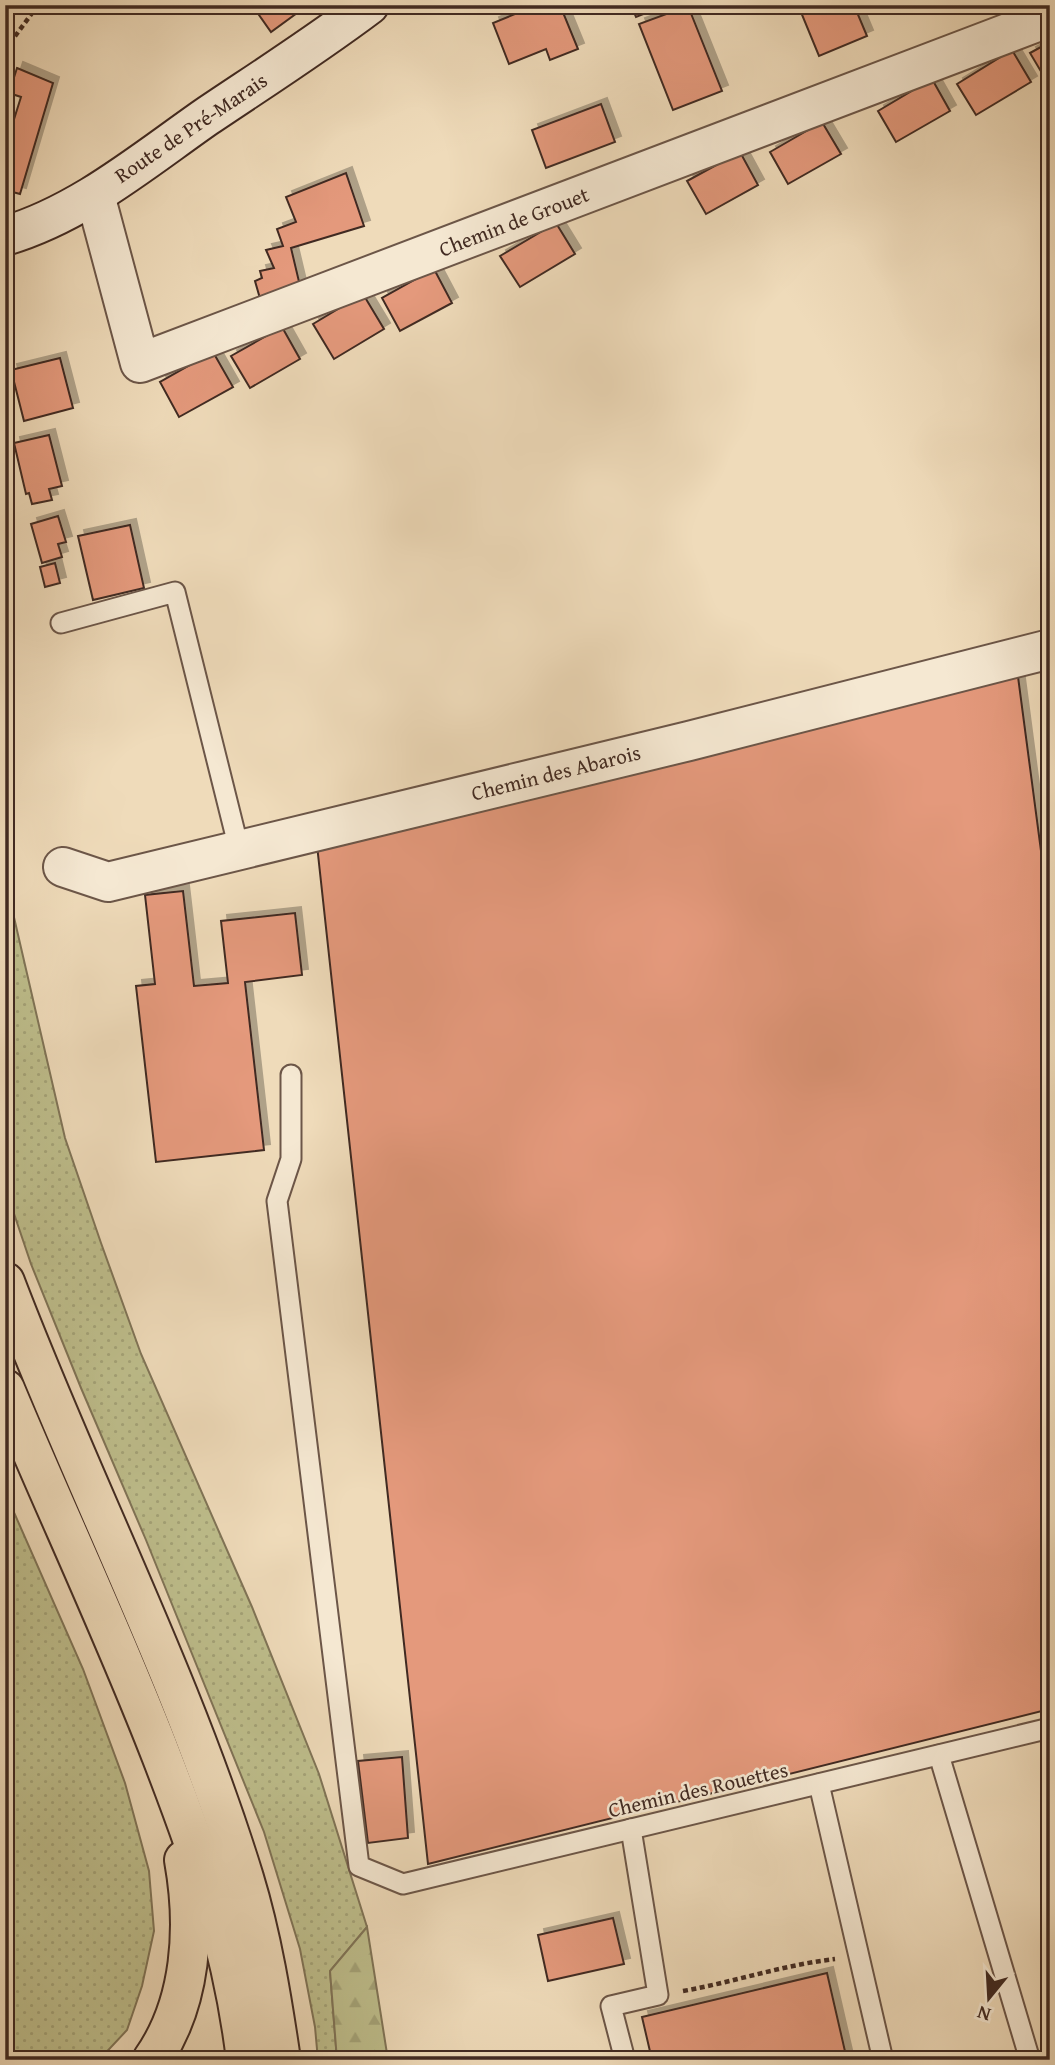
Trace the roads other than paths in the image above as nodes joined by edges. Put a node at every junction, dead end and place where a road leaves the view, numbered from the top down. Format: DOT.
graph roads {
  1 [pos="369,5"];
  2 [pos="1050,18"];
  3 [pos="95,195"];
  4 [pos="5,236"];
  5 [pos="61,623"];
  6 [pos="1050,649"];
  7 [pos="239,849"];
  8 [pos="63,867"];
  9 [pos="291,1075"];
  10 [pos="5,1282"];
  11 [pos="5,1389"];
  12 [pos="1050,1728"];
  13 [pos="939,1755"];
  14 [pos="170,1779"];
  15 [pos="819,1784"];
  16 [pos="631,1829"];
  17 [pos="152,2060"];
  18 [pos="246,2060"];
  19 [pos="281,2060"];
  20 [pos="625,2060"];
  21 [pos="883,2060"];
  22 [pos="1030,2060"];
  1 -- 3 [label="street, Route de Pré-Marais"];
  2 -- 3 [label="street, Chemin de Grouet"];
  3 -- 4 [label="street, Route de Pré-Marais"];
  5 -- 7 [label="lane"];
  6 -- 7 [label="street, Chemin des Abarois"];
  7 -- 8 [label="street, Chemin des Abarois"];
  9 -- 16 [label="lane, Chemin des Rouettes"];
  10 -- 19 [label="highway"];
  11 -- 14 [label="highway"];
  12 -- 13 [label="lane, Chemin des Rouettes"];
  13 -- 15 [label="lane, Chemin des Rouettes"];
  13 -- 22 [label="lane"];
  14 -- 17 [label="highway"];
  14 -- 18 [label="highway"];
  15 -- 16 [label="lane, Chemin des Rouettes"];
  15 -- 21 [label="lane"];
  16 -- 20 [label="lane"];
}
